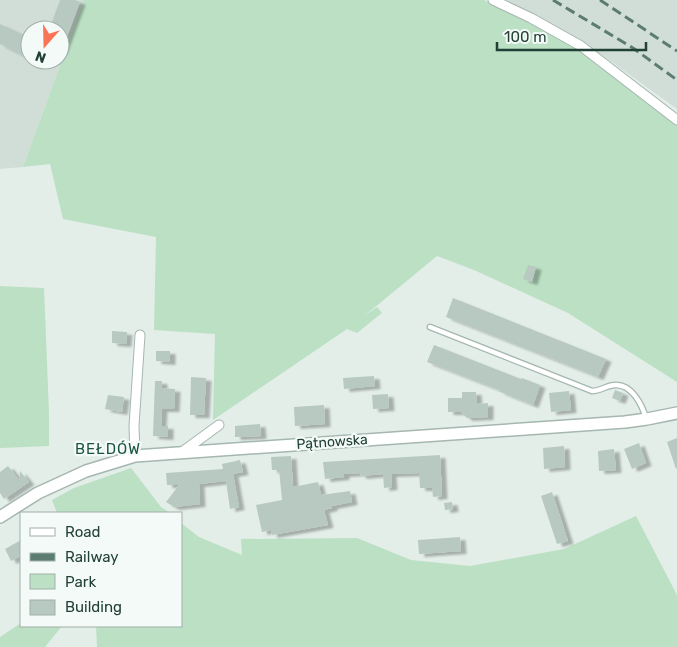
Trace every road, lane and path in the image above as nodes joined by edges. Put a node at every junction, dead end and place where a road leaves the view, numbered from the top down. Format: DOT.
graph roads {
  1 [pos="493,0"];
  2 [pos="677,120"];
  3 [pos="430,327"];
  4 [pos="140,335"];
  5 [pos="677,413"];
  6 [pos="647,419"];
  7 [pos="218,425"];
  8 [pos="182,452"];
  9 [pos="135,456"];
  10 [pos="0,517"];
  1 -- 2 [label="street"];
  3 -- 6 [label="lane"];
  4 -- 9 [label="street"];
  5 -- 6 [label="street, Pątnowska"];
  6 -- 8 [label="street, Pątnowska"];
  7 -- 8 [label="street"];
  8 -- 9 [label="street, Pątnowska"];
  9 -- 10 [label="street, Pątnowska"];
}
